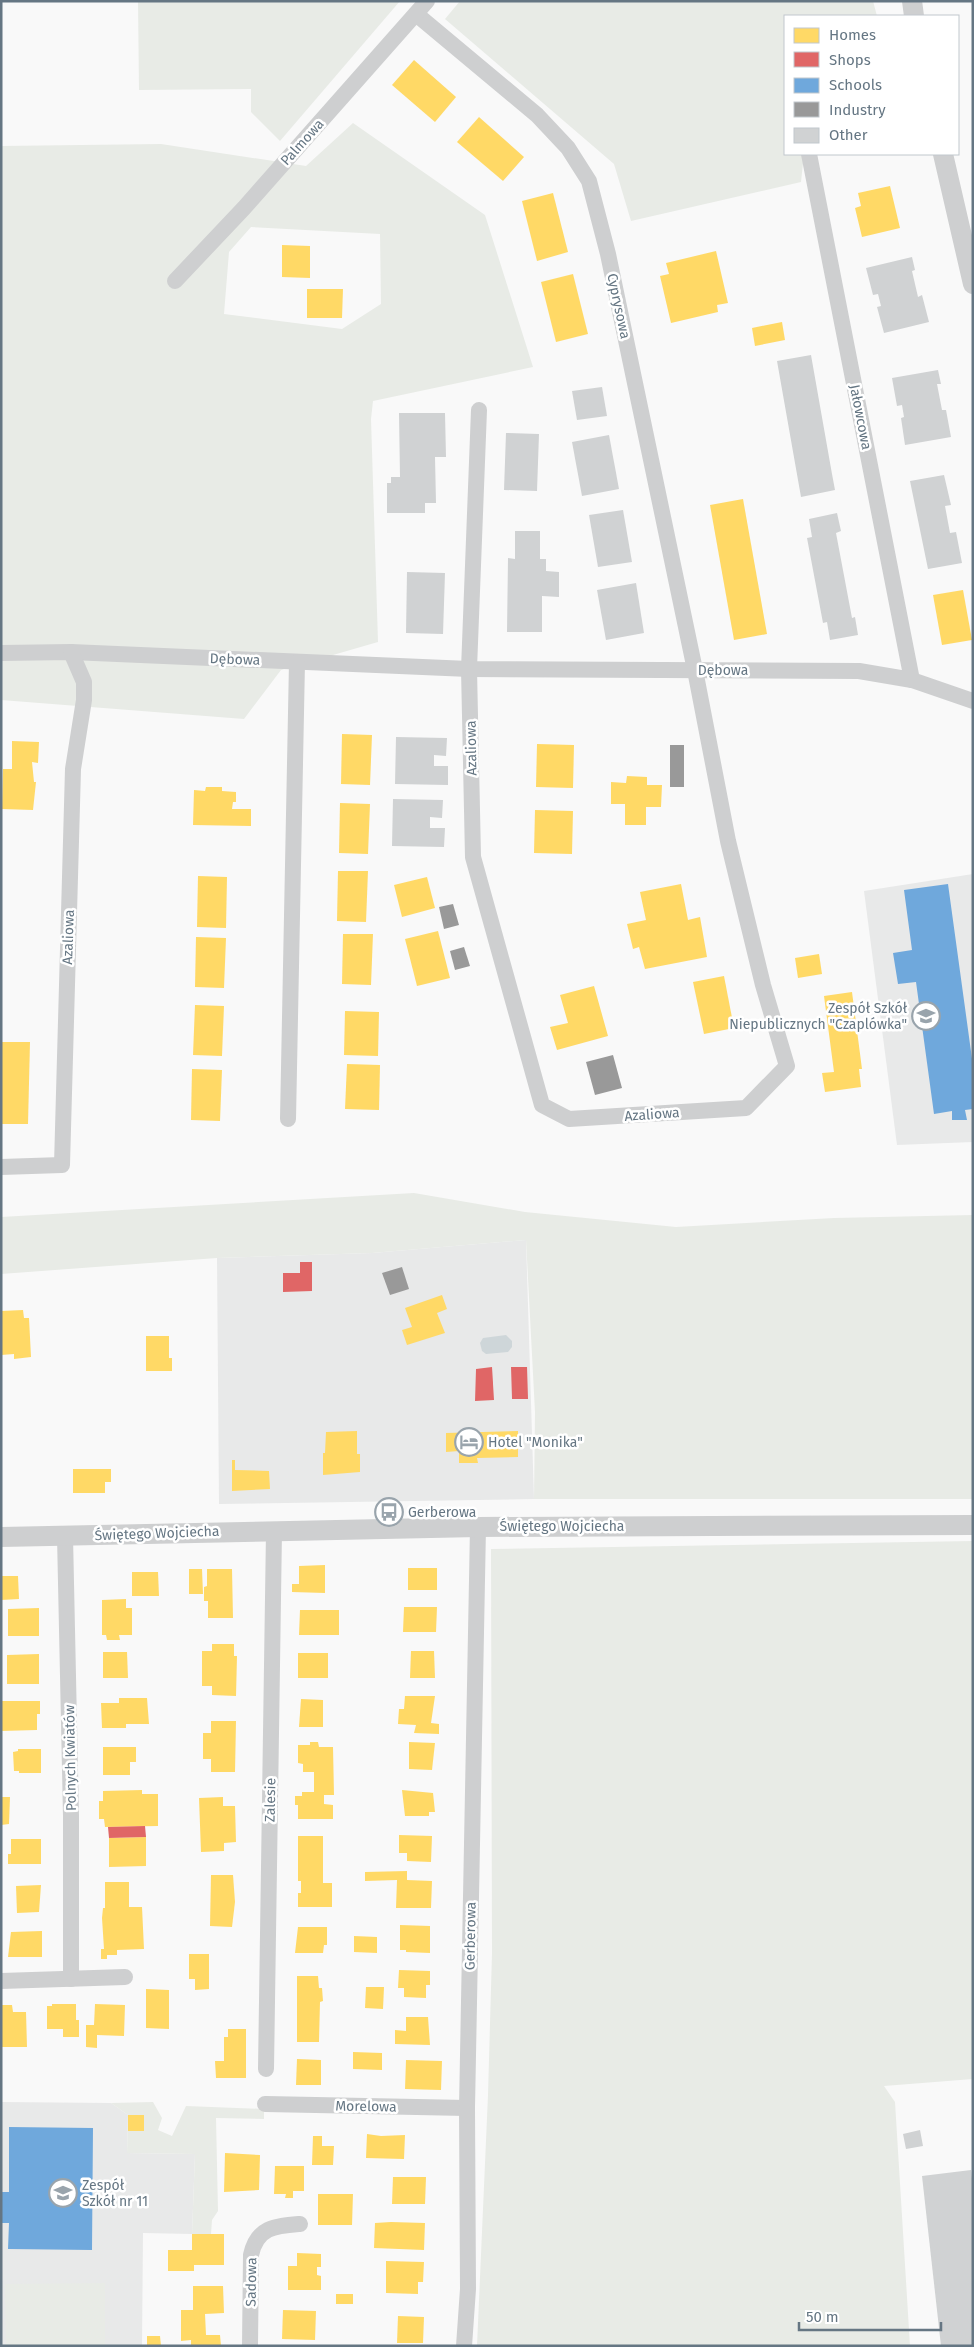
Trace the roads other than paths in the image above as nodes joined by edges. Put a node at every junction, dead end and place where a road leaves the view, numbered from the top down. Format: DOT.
graph roads {
  1 [pos="427,1"];
  2 [pos="912,1"];
  3 [pos="416,14"];
  4 [pos="914,15"];
  5 [pos="810,155"];
  6 [pos="943,155"];
  7 [pos="175,281"];
  8 [pos="973,284"];
  9 [pos="479,410"];
  10 [pos="72,652"];
  11 [pos="1,653"];
  12 [pos="297,662"];
  13 [pos="469,669"];
  14 [pos="695,670"];
  15 [pos="912,680"];
  16 [pos="973,701"];
  17 [pos="288,1119"];
  18 [pos="1,1167"];
  19 [pos="973,1525"];
  20 [pos="478,1527"];
  21 [pos="274,1531"];
  22 [pos="65,1536"];
  23 [pos="1,1537"];
  24 [pos="125,1977"];
  25 [pos="71,1979"];
  26 [pos="1,1981"];
  27 [pos="266,2069"];
  28 [pos="265,2104"];
  29 [pos="467,2108"];
  30 [pos="300,2224"];
  31 [pos="250,2346"];
  32 [pos="464,2346"];
  1 -- 3 [label="street, Palmowa"];
  2 -- 4 [label="street"];
  3 -- 7 [label="street, Palmowa"];
  3 -- 14 [label="street, Cyprysowa"];
  5 -- 15 [label="street, Jałowcowa"];
  6 -- 8 [label="street"];
  9 -- 13 [label="street"];
  10 -- 11 [label="street, Dębowa"];
  10 -- 12 [label="street, Dębowa"];
  10 -- 18 [label="street, Azaliowa"];
  12 -- 13 [label="street, Dębowa"];
  12 -- 17 [label="street"];
  13 -- 14 [label="street, Dębowa"];
  13 -- 14 [label="street, Azaliowa"];
  14 -- 15 [label="street, Dębowa"];
  15 -- 16 [label="street, Dębowa"];
  19 -- 20 [label="street, Świętego Wojciecha"];
  20 -- 21 [label="street, Świętego Wojciecha"];
  20 -- 29 [label="street, Gerberowa"];
  21 -- 22 [label="street, Świętego Wojciecha"];
  21 -- 27 [label="street, Zalesie"];
  22 -- 23 [label="street, Świętego Wojciecha"];
  22 -- 25 [label="street, Polnych Kwiatów"];
  24 -- 25 [label="street"];
  25 -- 26 [label="street"];
  28 -- 29 [label="street, Morelowa"];
  29 -- 32 [label="street, Gerberowa"];
  30 -- 31 [label="street, Sadowa"];
}
